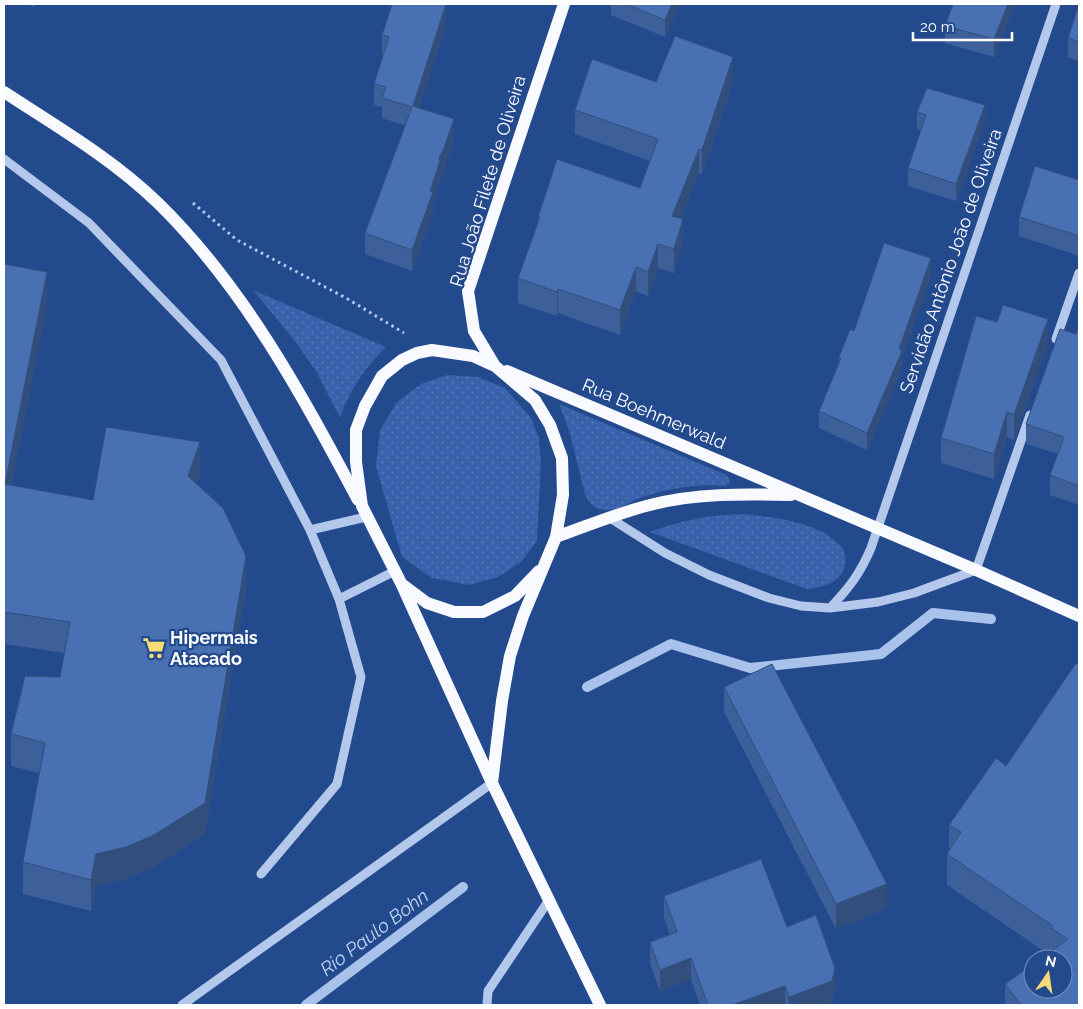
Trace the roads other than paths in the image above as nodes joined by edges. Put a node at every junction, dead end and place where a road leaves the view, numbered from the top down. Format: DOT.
graph roads {
  1 [pos="564,4"];
  2 [pos="1056,4"];
  3 [pos="4,92"];
  4 [pos="4,159"];
  5 [pos="1079,273"];
  6 [pos="1054,348"];
  7 [pos="495,366"];
  8 [pos="1034,403"];
  9 [pos="798,495"];
  10 [pos="364,511"];
  11 [pos="610,518"];
  12 [pos="877,528"];
  13 [pos="310,530"];
  14 [pos="556,537"];
  15 [pos="544,566"];
  16 [pos="976,570"];
  17 [pos="395,571"];
  18 [pos="402,585"];
  19 [pos="339,599"];
  20 [pos="830,608"];
  21 [pos="1079,616"];
  22 [pos="492,783"];
  23 [pos="261,874"];
  24 [pos="549,900"];
  25 [pos="182,1005"];
  26 [pos="487,1005"];
  27 [pos="600,1005"];
  1 -- 7 [label="main road, Rua João Filete de Oliveira"];
  2 -- 12 [label="street, Servidão Antônio João de Oliveira"];
  3 -- 10 [label="main road"];
  4 -- 13 [label="street"];
  5 -- 6 [label="street"];
  7 -- 9 [label="main road, Rua Boehmerwald"];
  7 -- 10 [label="main road"];
  7 -- 14 [label="main road"];
  8 -- 16 [label="street"];
  9 -- 11 [label="main road, Rua Boehmerwald"];
  9 -- 12 [label="main road, Rua Boehmerwald"];
  10 -- 13 [label="street"];
  10 -- 17 [label="main road"];
  11 -- 14 [label="main road, Rua Boehmerwald"];
  11 -- 20 [label="street"];
  12 -- 16 [label="main road, Rua Boehmerwald"];
  12 -- 20 [label="street, Servidão Antônio João de Oliveira"];
  13 -- 19 [label="street"];
  14 -- 15 [label="main road"];
  15 -- 18 [label="main road"];
  15 -- 22 [label="main road"];
  16 -- 20 [label="street"];
  16 -- 21 [label="main road, Rua Boehmerwald"];
  17 -- 18 [label="main road"];
  17 -- 19 [label="street"];
  18 -- 22 [label="main road"];
  19 -- 23 [label="street"];
  22 -- 24 [label="main road"];
  22 -- 25 [label="street"];
  24 -- 26 [label="street"];
  24 -- 27 [label="main road"];
}
